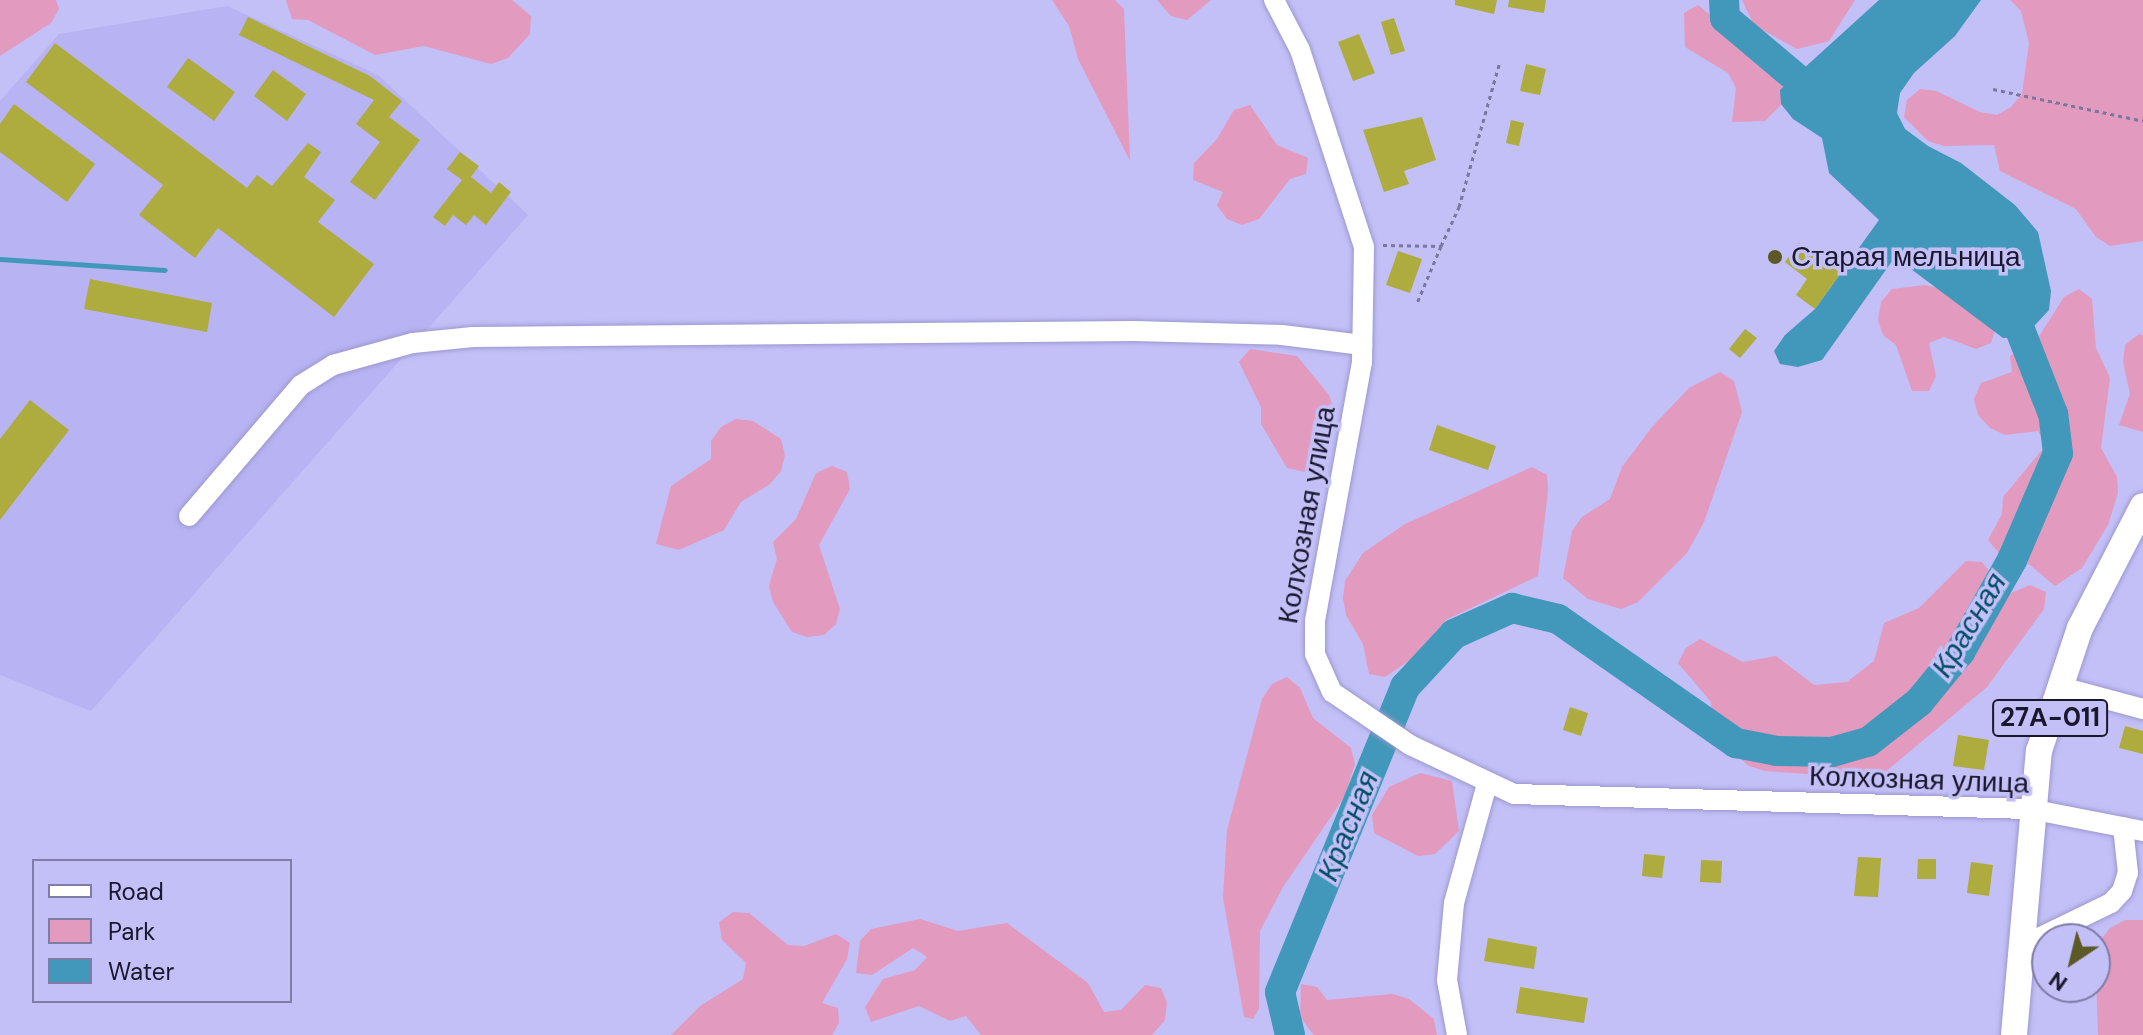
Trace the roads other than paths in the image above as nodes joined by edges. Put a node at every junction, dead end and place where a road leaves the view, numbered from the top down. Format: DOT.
graph roads {
  1 [pos="1274,0"];
  2 [pos="1362,345"];
  3 [pos="2143,506"];
  4 [pos="189,516"];
  5 [pos="2061,687"];
  6 [pos="2143,709"];
  7 [pos="1487,784"];
  8 [pos="2030,809"];
  9 [pos="2133,829"];
  10 [pos="2020,947"];
  11 [pos="1457,1035"];
  12 [pos="2014,1035"];
  1 -- 2 [label="street, Колхозная улица"];
  2 -- 4 [label="street"];
  2 -- 7 [label="street, Колхозная улица"];
  3 -- 5 [label="main road, 27А-011"];
  5 -- 6 [label="street"];
  5 -- 8 [label="main road, 27А-011"];
  7 -- 8 [label="street, Колхозная улица"];
  7 -- 11 [label="street"];
  8 -- 9 [label="street, Колхозная улица"];
  8 -- 10 [label="main road, 27А-011"];
  9 -- 10 [label="street"];
  10 -- 12 [label="main road, 27А-011"];
}
